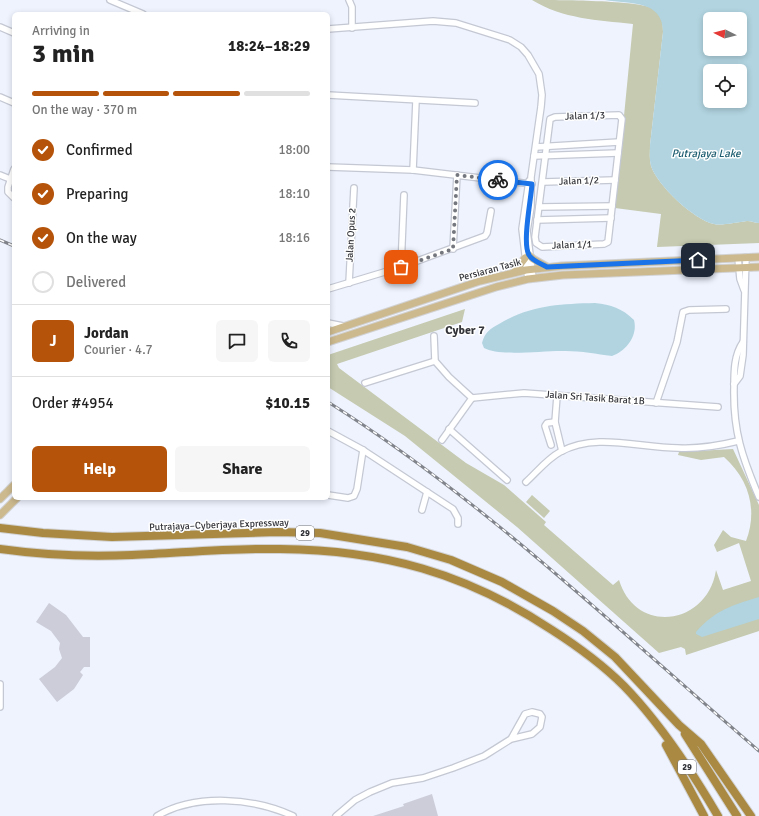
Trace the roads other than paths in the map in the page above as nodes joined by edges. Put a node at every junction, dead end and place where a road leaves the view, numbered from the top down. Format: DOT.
graph roads {
  1 [pos="110,0"];
  2 [pos="349,0"];
  3 [pos="138,12"];
  4 [pos="0,27"];
  5 [pos="352,28"];
  6 [pos="330,29"];
  7 [pos="12,32"];
  8 [pos="330,96"];
  9 [pos="0,97"];
  10 [pos="416,101"];
  11 [pos="12,102"];
  12 [pos="475,103"];
  13 [pos="619,142"];
  14 [pos="547,146"];
  15 [pos="536,147"];
  16 [pos="618,153"];
  17 [pos="534,156"];
  18 [pos="546,156"];
  19 [pos="330,167"];
  20 [pos="413,170"];
  21 [pos="12,174"];
  22 [pos="0,175"];
  23 [pos="457,175"];
  24 [pos="10,179"];
  25 [pos="615,180"];
  26 [pos="543,182"];
  27 [pos="530,184"];
  28 [pos="354,188"];
  29 [pos="404,195"];
  30 [pos="12,196"];
  31 [pos="612,206"];
  32 [pos="539,208"];
  33 [pos="491,211"];
  34 [pos="611,218"];
  35 [pos="537,220"];
  36 [pos="453,249"];
  37 [pos="527,256"];
  38 [pos="759,257"];
  39 [pos="742,258"];
  40 [pos="401,267"];
  41 [pos="547,267"];
  42 [pos="759,267"];
  43 [pos="742,268"];
  44 [pos="529,270"];
  45 [pos="513,273"];
  46 [pos="530,279"];
  47 [pos="349,283"];
  48 [pos="330,288"];
  49 [pos="726,309"];
  50 [pos="330,324"];
  51 [pos="346,326"];
  52 [pos="330,331"];
  53 [pos="434,336"];
  54 [pos="330,341"];
  55 [pos="436,361"];
  56 [pos="365,383"];
  57 [pos="557,396"];
  58 [pos="472,398"];
  59 [pos="656,403"];
  60 [pos="718,407"];
  61 [pos="555,422"];
  62 [pos="449,429"];
  63 [pos="330,432"];
  64 [pos="442,440"];
  65 [pos="738,441"];
  66 [pos="551,445"];
  67 [pos="363,450"];
  68 [pos="562,451"];
  69 [pos="507,480"];
  70 [pos="526,482"];
  71 [pos="12,487"];
  72 [pos="427,492"];
  73 [pos="330,495"];
  74 [pos="759,497"];
  75 [pos="0,499"];
  76 [pos="15,500"];
  77 [pos="422,510"];
  78 [pos="0,515"];
  79 [pos="458,524"];
  80 [pos="0,528"];
  81 [pos="1,549"];
  82 [pos="0,684"];
  83 [pos="0,707"];
  84 [pos="653,720"];
  85 [pos="679,725"];
  86 [pos="511,739"];
  87 [pos="158,816"];
  88 [pos="293,816"];
  89 [pos="336,816"];
  90 [pos="704,816"];
  91 [pos="718,816"];
  92 [pos="737,816"];
  93 [pos="751,816"];
  1 -- 3 [label="street"];
  2 -- 5 [label="street"];
  4 -- 7 [label="street"];
  5 -- 6 [label="street"];
  5 -- 15 [label="street"];
  8 -- 10 [label="street"];
  9 -- 11 [label="street"];
  10 -- 12 [label="street"];
  10 -- 20 [label="street"];
  13 -- 14 [label="street"];
  13 -- 14 [label="street, Jalan 1/3"];
  13 -- 16 [label="street"];
  14 -- 15 [label="street"];
  14 -- 18 [label="street"];
  15 -- 17 [label="street"];
  16 -- 18 [label="street"];
  16 -- 25 [label="street"];
  17 -- 18 [label="street"];
  17 -- 27 [label="street"];
  18 -- 26 [label="street"];
  19 -- 20 [label="street"];
  20 -- 23 [label="street"];
  21 -- 24 [label="street"];
  22 -- 24 [label="street"];
  23 -- 27 [label="street"];
  23 -- 36 [label="street"];
  24 -- 30 [label="street"];
  25 -- 26 [label="street, Jalan 1/2"];
  25 -- 31 [label="street"];
  26 -- 32 [label="street"];
  27 -- 37 [label="street"];
  28 -- 47 [label="street, Jalan Opus 2"];
  29 -- 40 [label="street"];
  31 -- 32 [label="street"];
  31 -- 34 [label="street"];
  32 -- 35 [label="street"];
  33 -- 36 [label="street"];
  34 -- 35 [label="street"];
  34 -- 35 [label="street, Jalan 1/1"];
  36 -- 40 [label="street"];
  37 -- 41 [label="main road"];
  37 -- 44 [label="street"];
  37 -- 45 [label="main road"];
  38 -- 39 [label="main road, Persiaran Tasik"];
  39 -- 41 [label="main road, Persiaran Tasik"];
  39 -- 43 [label="street"];
  40 -- 47 [label="street"];
  41 -- 44 [label="main road, Persiaran Tasik"];
  42 -- 43 [label="main road, Persiaran Tasik"];
  43 -- 46 [label="main road, Persiaran Tasik"];
  43 -- 65 [label="street"];
  44 -- 45 [label="main road, Persiaran Tasik"];
  44 -- 46 [label="street"];
  45 -- 51 [label="main road, Persiaran Tasik"];
  46 -- 54 [label="main road, Persiaran Tasik"];
  47 -- 48 [label="street"];
  49 -- 59 [label="street"];
  50 -- 51 [label="street"];
  51 -- 52 [label="main road, Persiaran Tasik"];
  53 -- 55 [label="street"];
  55 -- 56 [label="street"];
  55 -- 58 [label="street"];
  57 -- 58 [label="street, Jalan Sri Tasik Barat 1B"];
  57 -- 59 [label="street, Jalan Sri Tasik Barat 1B"];
  57 -- 61 [label="street"];
  58 -- 62 [label="street"];
  59 -- 60 [label="street, Jalan Sri Tasik Barat 1B"];
  61 -- 66 [label="street"];
  61 -- 68 [label="street"];
  62 -- 64 [label="street"];
  62 -- 69 [label="street"];
  63 -- 67 [label="street"];
  65 -- 68 [label="street"];
  65 -- 74 [label="street"];
  67 -- 72 [label="street"];
  67 -- 73 [label="street"];
  68 -- 70 [label="street"];
  71 -- 75 [label="main road"];
  72 -- 77 [label="street"];
  72 -- 79 [label="street"];
  76 -- 78 [label="main road"];
  80 -- 85 [label="highway, Putrajaya–Cyberjaya Expressway / 29"];
  81 -- 84 [label="highway, 29"];
  82 -- 83 [label="street"];
  84 -- 90 [label="highway"];
  84 -- 91 [label="highway, 29"];
  85 -- 92 [label="highway, Putrajaya–Cyberjaya Expressway / 29"];
  85 -- 93 [label="highway"];
  86 -- 86 [label="street"];
  86 -- 89 [label="street"];
  87 -- 88 [label="street"];
}
